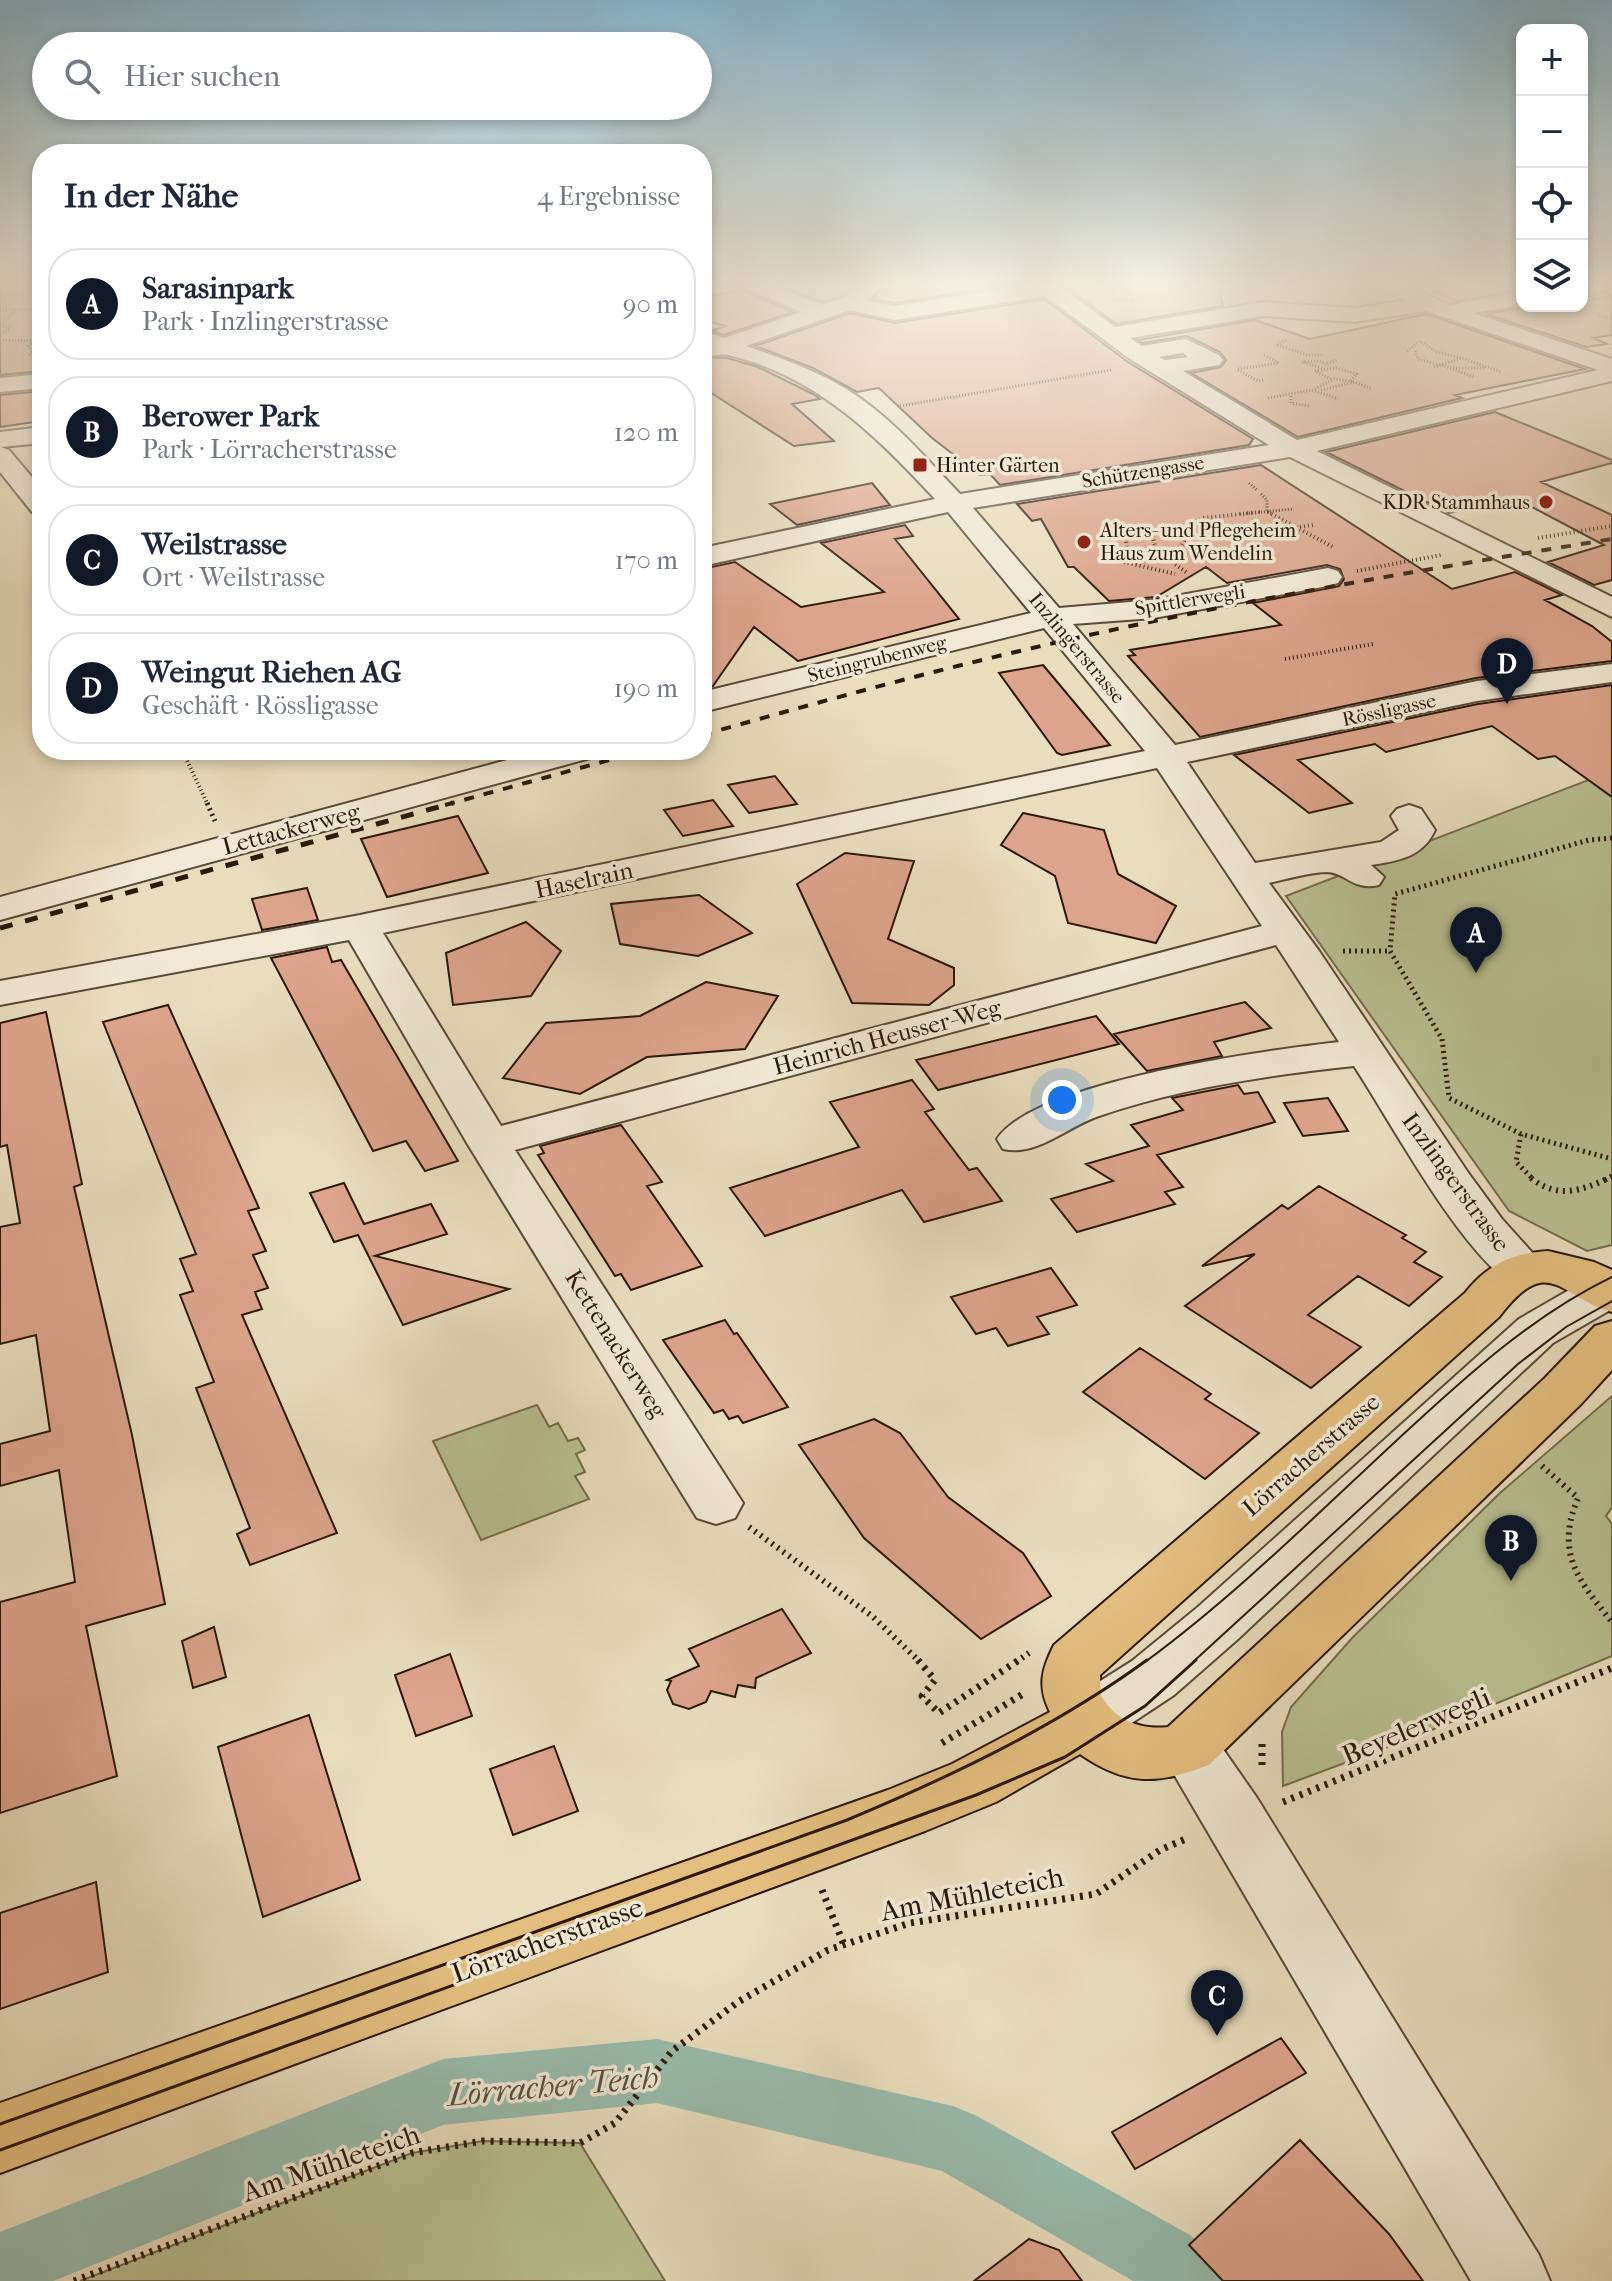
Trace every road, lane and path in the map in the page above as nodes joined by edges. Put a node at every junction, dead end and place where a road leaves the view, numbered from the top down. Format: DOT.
graph roads {
  1 [pos="833,393"];
  2 [pos="974,393"];
  3 [pos="1202,393"];
  4 [pos="1300,393"];
  5 [pos="1322,393"];
  6 [pos="1524,393"];
  7 [pos="1291,396"];
  8 [pos="1338,399"];
  9 [pos="1256,400"];
  10 [pos="1310,406"];
  11 [pos="869,415"];
  12 [pos="32,436"];
  13 [pos="0,440"];
  14 [pos="1293,449"];
  15 [pos="0,455"];
  16 [pos="12,482"];
  17 [pos="1261,494"];
  18 [pos="32,498"];
  19 [pos="954,503"];
  20 [pos="1294,509"];
  21 [pos="1267,512"];
  22 [pos="1313,525"];
  23 [pos="1299,528"];
  24 [pos="1163,532"];
  25 [pos="1152,534"];
  26 [pos="712,555"];
  27 [pos="1175,560"];
  28 [pos="1124,562"];
  29 [pos="1341,564"];
  30 [pos="1365,570"];
  31 [pos="1145,574"];
  32 [pos="1612,584"];
  33 [pos="1583,592"];
  34 [pos="1193,600"];
  35 [pos="1612,608"];
  36 [pos="1052,617"];
  37 [pos="1373,644"];
  38 [pos="1285,659"];
  39 [pos="1612,673"];
  40 [pos="712,700"];
  41 [pos="1167,758"];
  42 [pos="187,760"];
  43 [pos="545,760"];
  44 [pos="1409,816"];
  45 [pos="1612,838"];
  46 [pos="227,847"];
  47 [pos="1245,876"];
  48 [pos="0,909"];
  49 [pos="360,926"];
  50 [pos="1286,931"];
  51 [pos="0,993"];
  52 [pos="1365,1052"];
  53 [pos="1521,1134"];
  54 [pos="1019,1139"];
  55 [pos="489,1143"];
  56 [pos="1612,1159"];
  57 [pos="1612,1176"];
  58 [pos="1523,1269"];
  59 [pos="1611,1303"];
  60 [pos="1539,1463"];
  61 [pos="716,1503"];
  62 [pos="1612,1622"];
  63 [pos="1038,1647"];
  64 [pos="1612,1668"];
  65 [pos="1085,1722"];
  66 [pos="1188,1747"];
  67 [pos="1235,1818"];
  68 [pos="804,1847"];
  69 [pos="844,1945"];
  70 [pos="0,2138"];
  71 [pos="74,2281"];
  72 [pos="1513,2281"];
  1 -- 11 [label="street, Inzlingerstrasse"];
  2 -- 11 [label="path"];
  3 -- 14 [label="street"];
  4 -- 7 [label="path"];
  5 -- 8 [label="path"];
  6 -- 14 [label="street, Schützengasse"];
  7 -- 9 [label="path"];
  7 -- 10 [label="path"];
  11 -- 19 [label="street, Inzlingerstrasse"];
  12 -- 13 [label="street"];
  14 -- 19 [label="street, Schützengasse"];
  14 -- 33 [label="street"];
  15 -- 16 [label="street"];
  16 -- 18 [label="street"];
  17 -- 21 [label="path"];
  19 -- 26 [label="street"];
  19 -- 36 [label="street, Inzlingerstrasse"];
  20 -- 21 [label="path"];
  21 -- 23 [label="path"];
  21 -- 27 [label="path"];
  22 -- 23 [label="path"];
  23 -- 29 [label="path"];
  24 -- 25 [label="path"];
  25 -- 27 [label="path"];
  25 -- 31 [label="path"];
  27 -- 31 [label="path"];
  28 -- 31 [label="path"];
  29 -- 30 [label="path"];
  29 -- 34 [label="street, Spittlerwegli"];
  31 -- 34 [label="street"];
  32 -- 33 [label="street"];
  33 -- 35 [label="street"];
  34 -- 36 [label="street, Spittlerwegli"];
  36 -- 40 [label="street, Steingrubenweg"];
  36 -- 41 [label="street, Inzlingerstrasse"];
  37 -- 38 [label="path"];
  39 -- 41 [label="street, Rössligasse"];
  41 -- 47 [label="street, Inzlingerstrasse"];
  41 -- 49 [label="street, Haselrain"];
  42 -- 46 [label="path"];
  43 -- 46 [label="street, Lettackerweg"];
  44 -- 47 [label="street"];
  45 -- 53 [label="path"];
  46 -- 48 [label="street, Lettackerweg"];
  47 -- 50 [label="street, Inzlingerstrasse"];
  49 -- 51 [label="street, Haselrain"];
  49 -- 55 [label="street, Kettenackerweg"];
  50 -- 52 [label="street, Inzlingerstrasse"];
  50 -- 55 [label="street, Heinrich Heusser-Weg"];
  52 -- 54 [label="street"];
  52 -- 58 [label="street, Inzlingerstrasse"];
  53 -- 56 [label="path"];
  53 -- 57 [label="path"];
  55 -- 61 [label="street, Kettenackerweg"];
  58 -- 59 [label="main road"];
  58 -- 65 [label="main road, Lörracherstrasse"];
  59 -- 65 [label="street"];
  59 -- 66 [label="main road"];
  60 -- 62 [label="path"];
  61 -- 63 [label="path"];
  64 -- 67 [label="path, Beyelerwegli"];
  65 -- 66 [label="main road"];
  65 -- 68 [label="main road, Lörracherstrasse"];
  66 -- 67 [label="street"];
  67 -- 69 [label="path, Am Mühleteich"];
  67 -- 72 [label="street"];
  68 -- 69 [label="path"];
  68 -- 70 [label="main road, Lörracherstrasse"];
  69 -- 71 [label="path, Am Mühleteich"];
}
